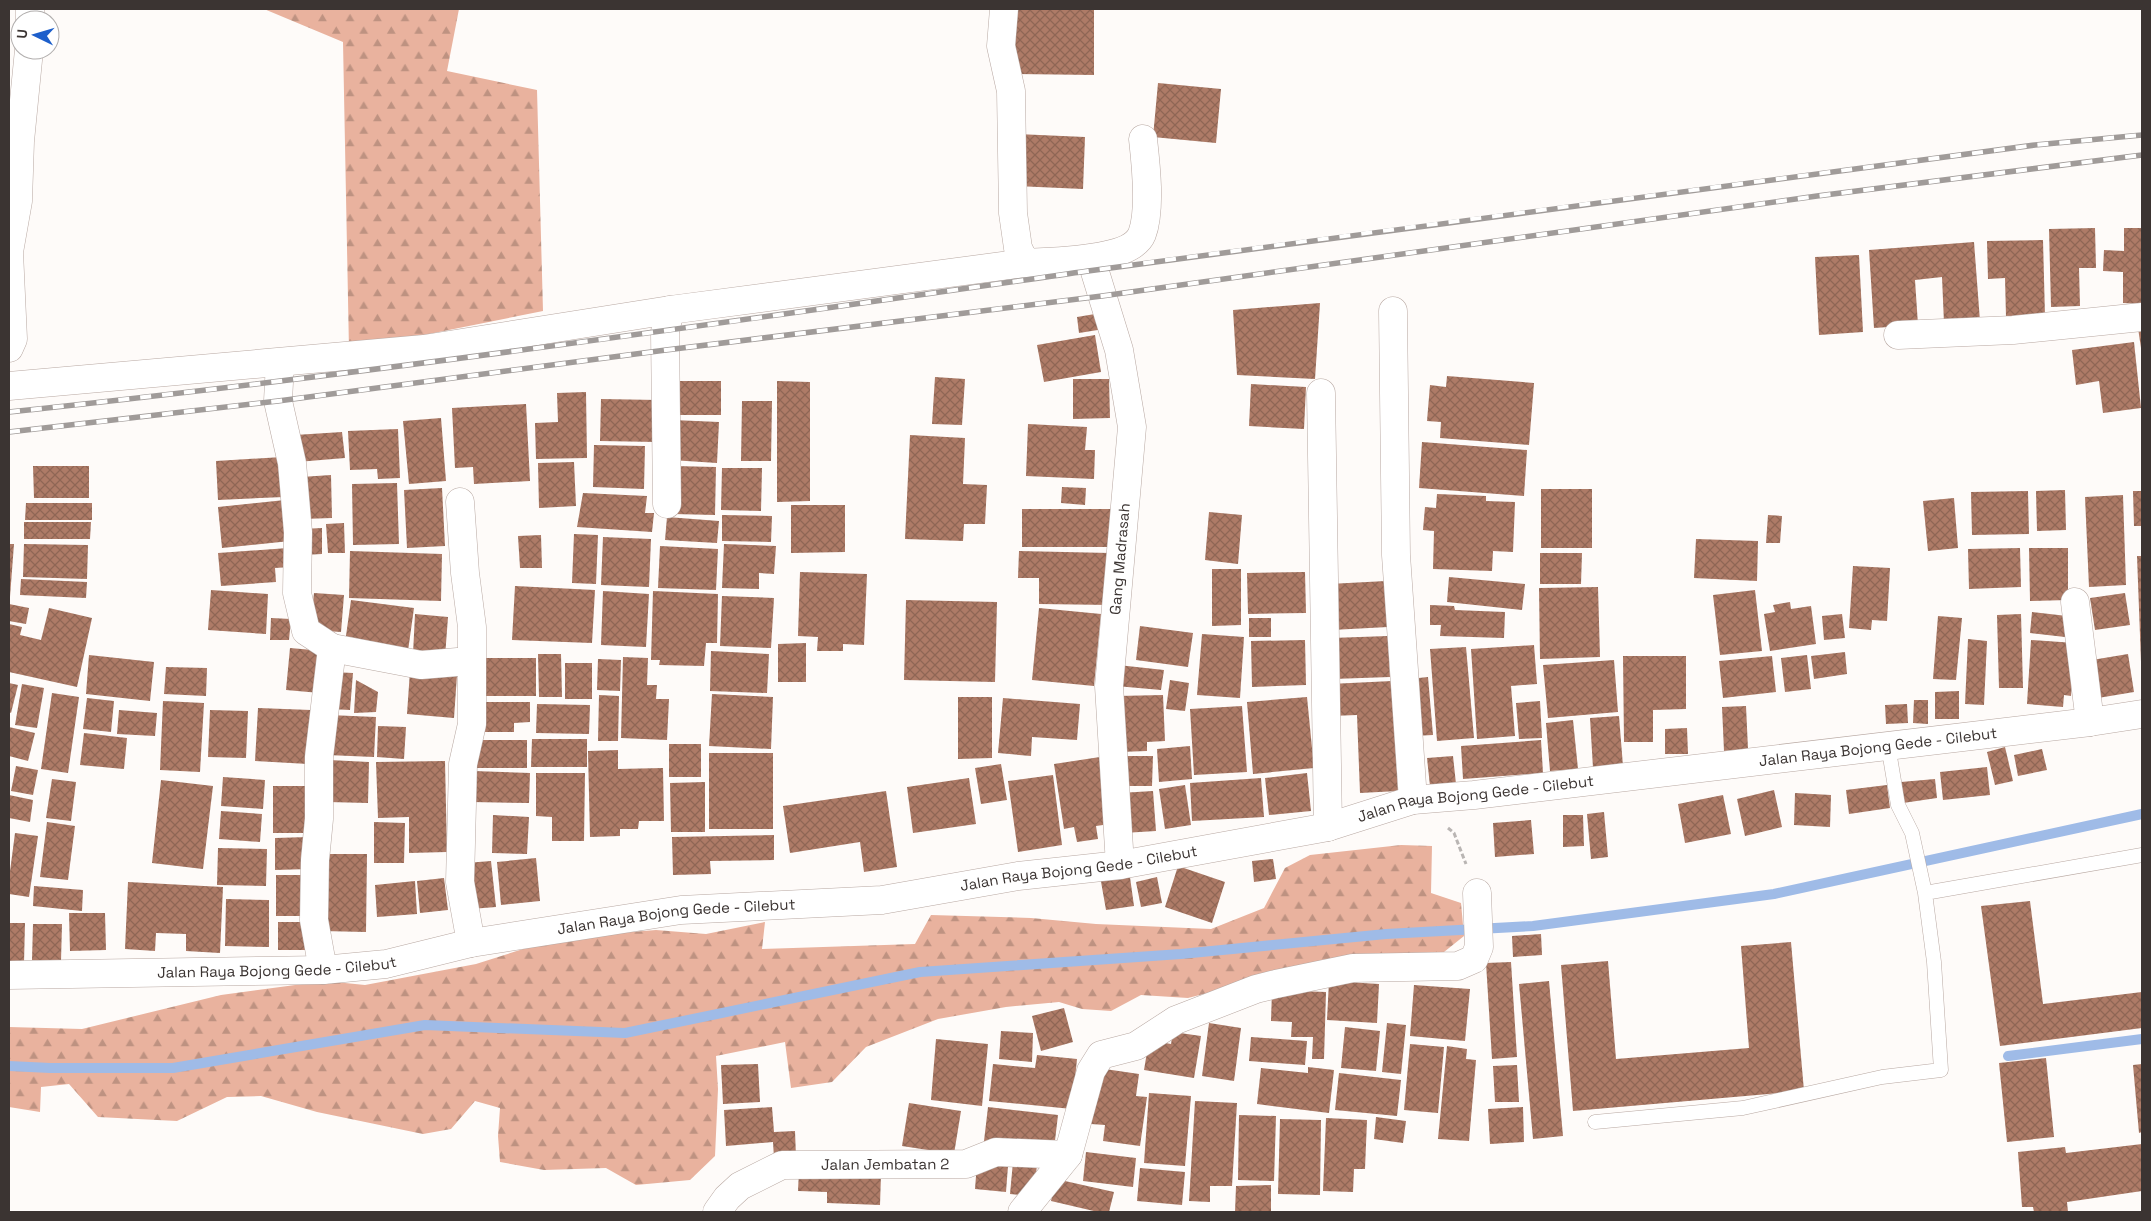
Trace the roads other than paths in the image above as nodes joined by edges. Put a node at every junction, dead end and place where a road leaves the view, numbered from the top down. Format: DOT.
graph roads {
  1 [pos="1004,9"];
  2 [pos="27,60"];
  3 [pos="1143,139"];
  4 [pos="1091,258"];
  5 [pos="1024,263"];
  6 [pos="670,310"];
  7 [pos="1392,311"];
  8 [pos="2142,317"];
  9 [pos="1898,335"];
  10 [pos="9,348"];
  11 [pos="280,363"];
  12 [pos="9,386"];
  13 [pos="1321,393"];
  14 [pos="460,502"];
  15 [pos="667,504"];
  16 [pos="2076,602"];
  17 [pos="332,648"];
  18 [pos="470,661"];
  19 [pos="2142,714"];
  20 [pos="2090,722"];
  21 [pos="1888,745"];
  22 [pos="1413,800"];
  23 [pos="1328,827"];
  24 [pos="2142,855"];
  25 [pos="1120,865"];
  26 [pos="1925,893"];
  27 [pos="1478,897"];
  28 [pos="470,943"];
  29 [pos="323,970"];
  30 [pos="9,974"];
  31 [pos="1595,1122"];
  32 [pos="1068,1155"];
  33 [pos="717,1212"];
  34 [pos="1022,1212"];
  1 -- 5 [label="street"];
  2 -- 10 [label="street"];
  3 -- 4 [label="street"];
  4 -- 5 [label="street"];
  4 -- 25 [label="street, Gang Madrasah"];
  5 -- 6 [label="street"];
  6 -- 11 [label="street"];
  6 -- 15 [label="street"];
  7 -- 22 [label="street"];
  8 -- 9 [label="street"];
  11 -- 12 [label="street"];
  11 -- 17 [label="street"];
  13 -- 23 [label="street"];
  14 -- 18 [label="street"];
  16 -- 20 [label="street"];
  17 -- 18 [label="street"];
  17 -- 29 [label="street"];
  18 -- 28 [label="street"];
  19 -- 20 [label="street, Jalan Raya Bojong Gede - Cilebut"];
  20 -- 21 [label="street, Jalan Raya Bojong Gede - Cilebut"];
  21 -- 22 [label="street, Jalan Raya Bojong Gede - Cilebut"];
  21 -- 26 [label="lane"];
  22 -- 23 [label="street, Jalan Raya Bojong Gede - Cilebut"];
  23 -- 25 [label="street, Jalan Raya Bojong Gede - Cilebut"];
  24 -- 26 [label="lane"];
  25 -- 28 [label="street, Jalan Raya Bojong Gede - Cilebut"];
  26 -- 31 [label="lane"];
  27 -- 32 [label="street"];
  28 -- 29 [label="street, Jalan Raya Bojong Gede - Cilebut"];
  29 -- 30 [label="street, Jalan Raya Bojong Gede - Cilebut"];
  32 -- 33 [label="street, Jalan Jembatan 2"];
  32 -- 34 [label="street"];
}
